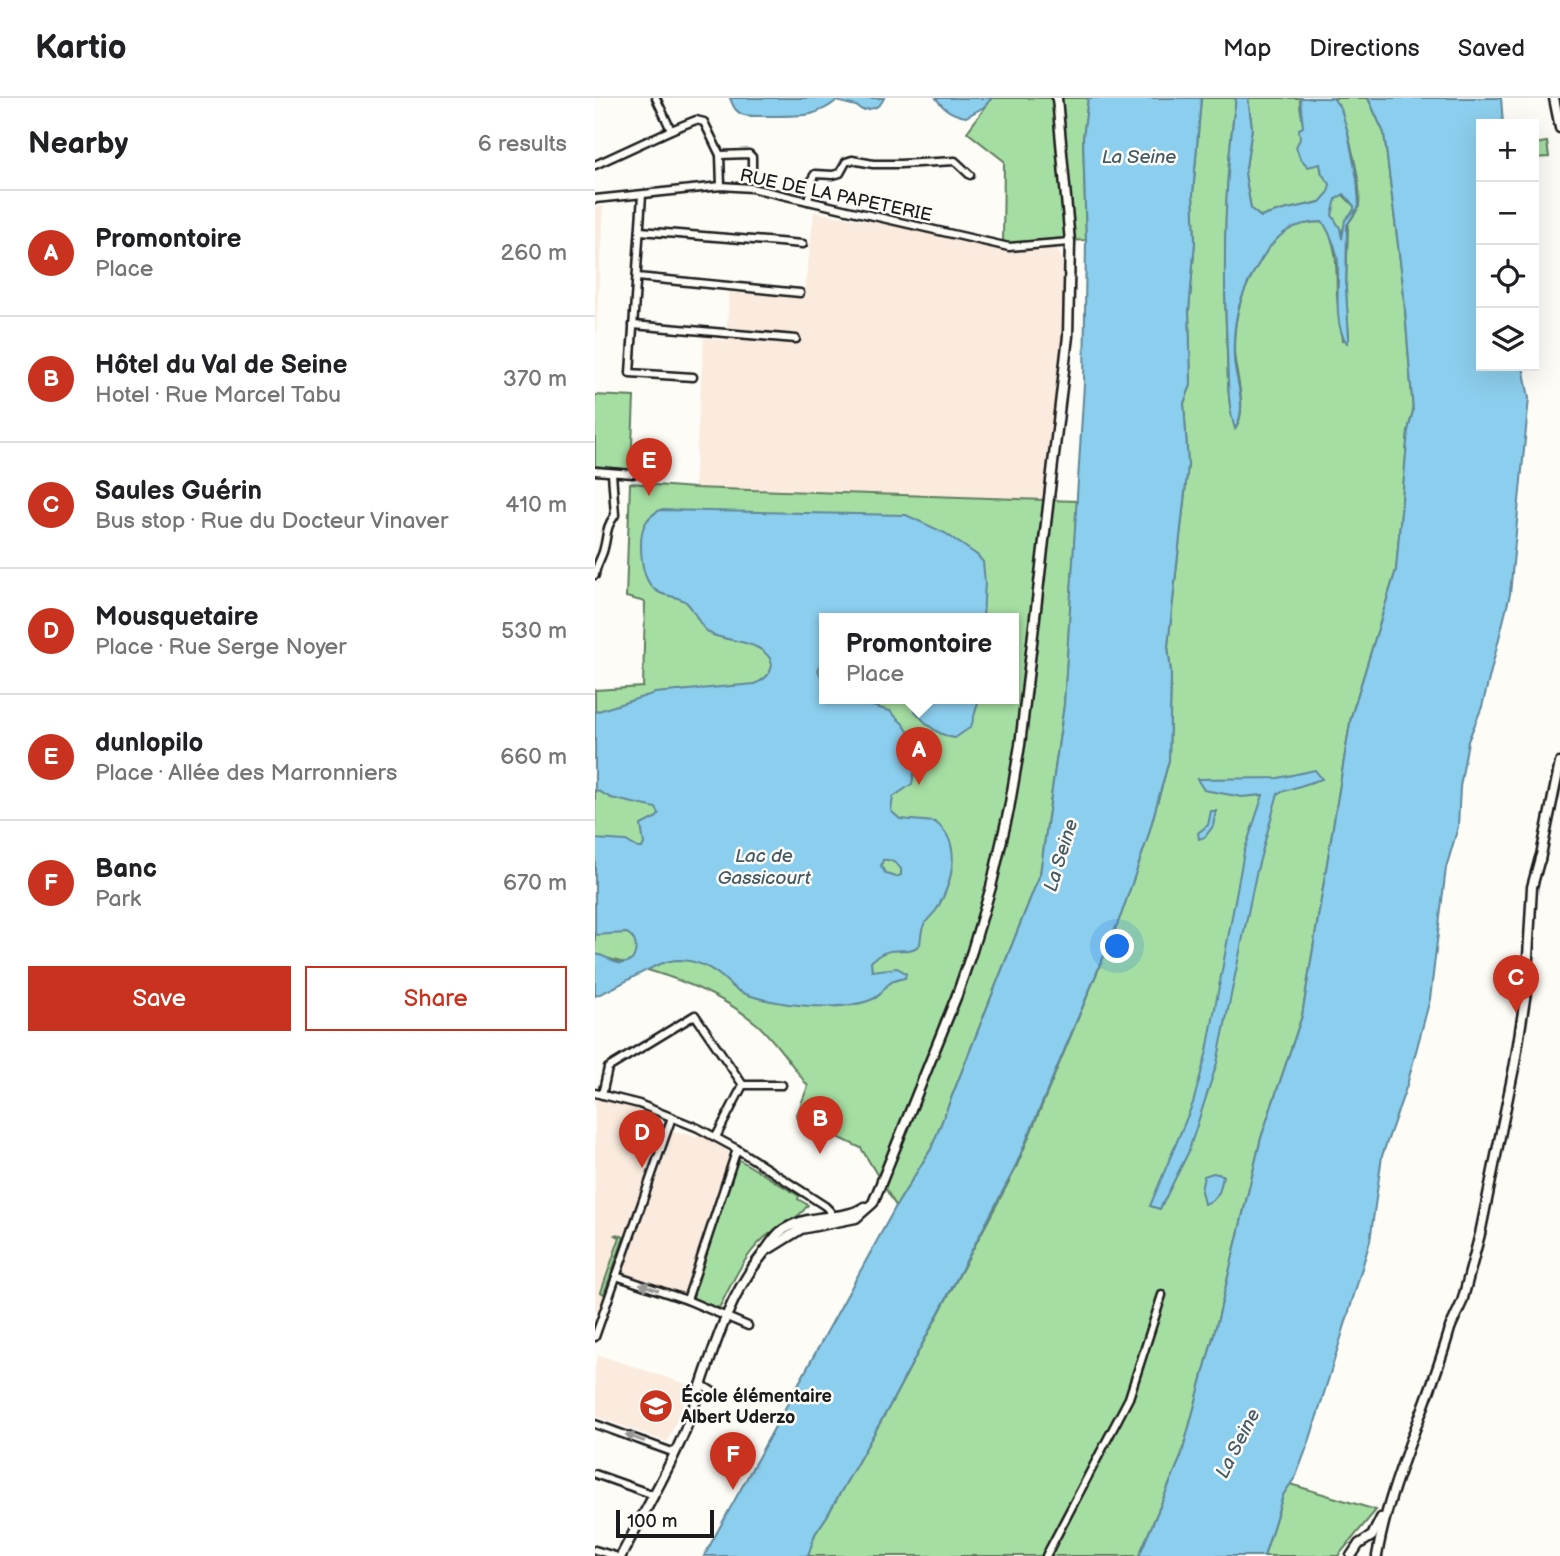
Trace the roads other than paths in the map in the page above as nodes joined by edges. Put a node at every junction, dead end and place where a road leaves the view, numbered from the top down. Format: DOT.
graph roads {
  1 [pos="656,98"];
  2 [pos="1058,98"];
  3 [pos="1556,98"];
  4 [pos="1560,109"];
  5 [pos="1560,128"];
  6 [pos="671,130"];
  7 [pos="720,155"];
  8 [pos="595,165"];
  9 [pos="752,168"];
  10 [pos="970,175"];
  11 [pos="721,186"];
  12 [pos="642,195"];
  13 [pos="595,200"];
  14 [pos="808,201"];
  15 [pos="640,231"];
  16 [pos="1070,242"];
  17 [pos="803,244"];
  18 [pos="637,277"];
  19 [pos="800,293"];
  20 [pos="633,325"];
  21 [pos="796,339"];
  22 [pos="693,377"];
  23 [pos="595,471"];
  24 [pos="612,472"];
  25 [pos="633,474"];
  26 [pos="596,564"];
  27 [pos="595,575"];
  28 [pos="1560,763"];
  29 [pos="782,1085"];
  30 [pos="743,1086"];
  31 [pos="599,1094"];
  32 [pos="672,1116"];
  33 [pos="716,1137"];
  34 [pos="737,1149"];
  35 [pos="819,1203"];
  36 [pos="812,1218"];
  37 [pos="828,1219"];
  38 [pos="764,1252"];
  39 [pos="616,1276"];
  40 [pos="1162,1295"];
  41 [pos="687,1300"];
  42 [pos="727,1316"];
  43 [pos="748,1326"];
  44 [pos="595,1337"];
  45 [pos="701,1384"];
  46 [pos="719,1395"];
  47 [pos="595,1424"];
  48 [pos="675,1453"];
  49 [pos="595,1474"];
  50 [pos="1394,1490"];
  51 [pos="654,1495"];
  52 [pos="1365,1541"];
  53 [pos="595,1550"];
  54 [pos="1355,1553"];
  55 [pos="1377,1553"];
  56 [pos="615,1556"];
  57 [pos="621,1556"];
  58 [pos="1046,1556"];
  1 -- 6 [label="street"];
  2 -- 16 [label="main road"];
  3 -- 4 [label="main road"];
  3 -- 5 [label="main road"];
  6 -- 7 [label="street"];
  6 -- 8 [label="street"];
  7 -- 9 [label="street"];
  7 -- 11 [label="street"];
  10 -- 14 [label="street"];
  11 -- 12 [label="street, RUE DE LA PAPETERIE"];
  11 -- 14 [label="street, RUE DE LA PAPETERIE"];
  12 -- 13 [label="street, RUE DE LA PAPETERIE"];
  12 -- 15 [label="street"];
  14 -- 16 [label="street, RUE DE LA PAPETERIE"];
  15 -- 17 [label="street"];
  15 -- 18 [label="street"];
  16 -- 37 [label="main road"];
  18 -- 19 [label="street"];
  18 -- 20 [label="street"];
  20 -- 21 [label="street"];
  20 -- 22 [label="street"];
  23 -- 24 [label="street"];
  24 -- 25 [label="street"];
  24 -- 26 [label="street"];
  26 -- 27 [label="street"];
  28 -- 50 [label="main road"];
  29 -- 30 [label="street"];
  30 -- 31 [label="street"];
  30 -- 33 [label="street"];
  31 -- 32 [label="street"];
  32 -- 33 [label="street"];
  32 -- 39 [label="street"];
  33 -- 34 [label="street"];
  34 -- 35 [label="street"];
  34 -- 41 [label="street"];
  35 -- 36 [label="street"];
  35 -- 37 [label="street"];
  36 -- 37 [label="main road"];
  36 -- 38 [label="main road"];
  37 -- 38 [label="main road"];
  38 -- 42 [label="main road"];
  41 -- 39 [label="street, one-way"];
  39 -- 44 [label="street"];
  40 -- 58 [label="street"];
  41 -- 42 [label="street"];
  42 -- 43 [label="street"];
  42 -- 45 [label="main road"];
  45 -- 46 [label="street"];
  45 -- 48 [label="main road"];
  48 -- 47 [label="street, one-way"];
  48 -- 51 [label="main road"];
  49 -- 51 [label="street"];
  50 -- 52 [label="main road"];
  50 -- 55 [label="main road"];
  51 -- 57 [label="main road"];
  52 -- 54 [label="main road"];
  52 -- 55 [label="main road"];
  53 -- 56 [label="street"];
}
